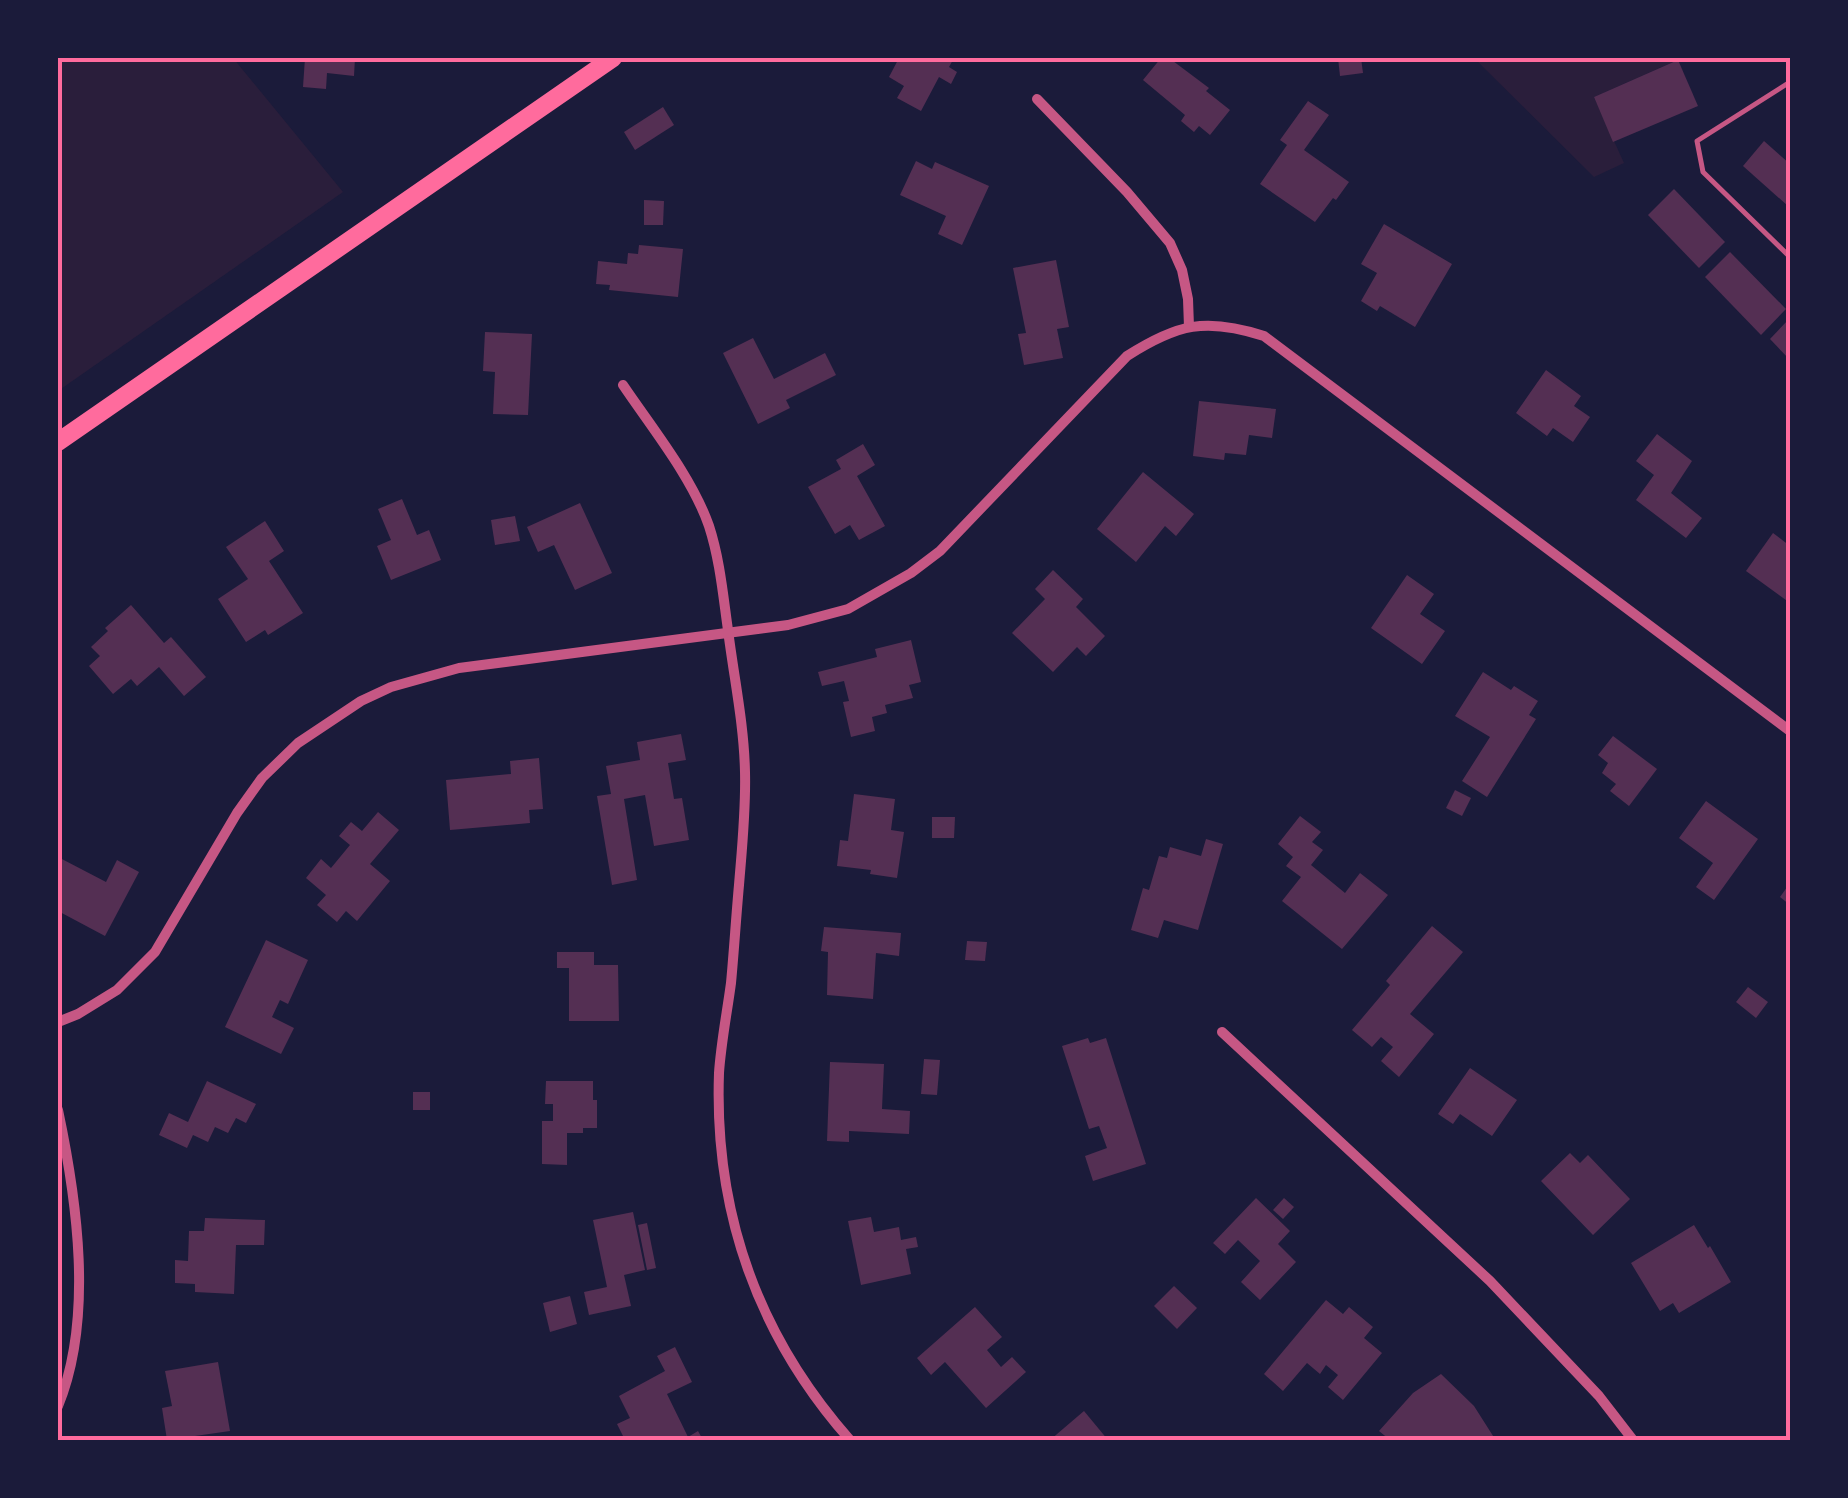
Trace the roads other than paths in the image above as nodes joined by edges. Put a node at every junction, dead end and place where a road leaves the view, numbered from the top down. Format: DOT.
graph roads {
  1 [pos="612,58"];
  2 [pos="1790,82"];
  3 [pos="1036,99"];
  4 [pos="1790,256"];
  5 [pos="1188,327"];
  6 [pos="623,385"];
  7 [pos="58,442"];
  8 [pos="728,633"];
  9 [pos="1790,731"];
  10 [pos="58,1022"];
  11 [pos="1222,1032"];
  12 [pos="58,1110"];
  13 [pos="58,1406"];
  14 [pos="850,1440"];
  15 [pos="1633,1440"];
  1 -- 7 [label="main road"];
  2 -- 4 [label="lane"];
  3 -- 5 [label="street"];
  5 -- 8 [label="street"];
  5 -- 9 [label="street"];
  6 -- 8 [label="street"];
  8 -- 10 [label="street"];
  8 -- 14 [label="street"];
  11 -- 15 [label="street"];
  12 -- 13 [label="street"];
}
